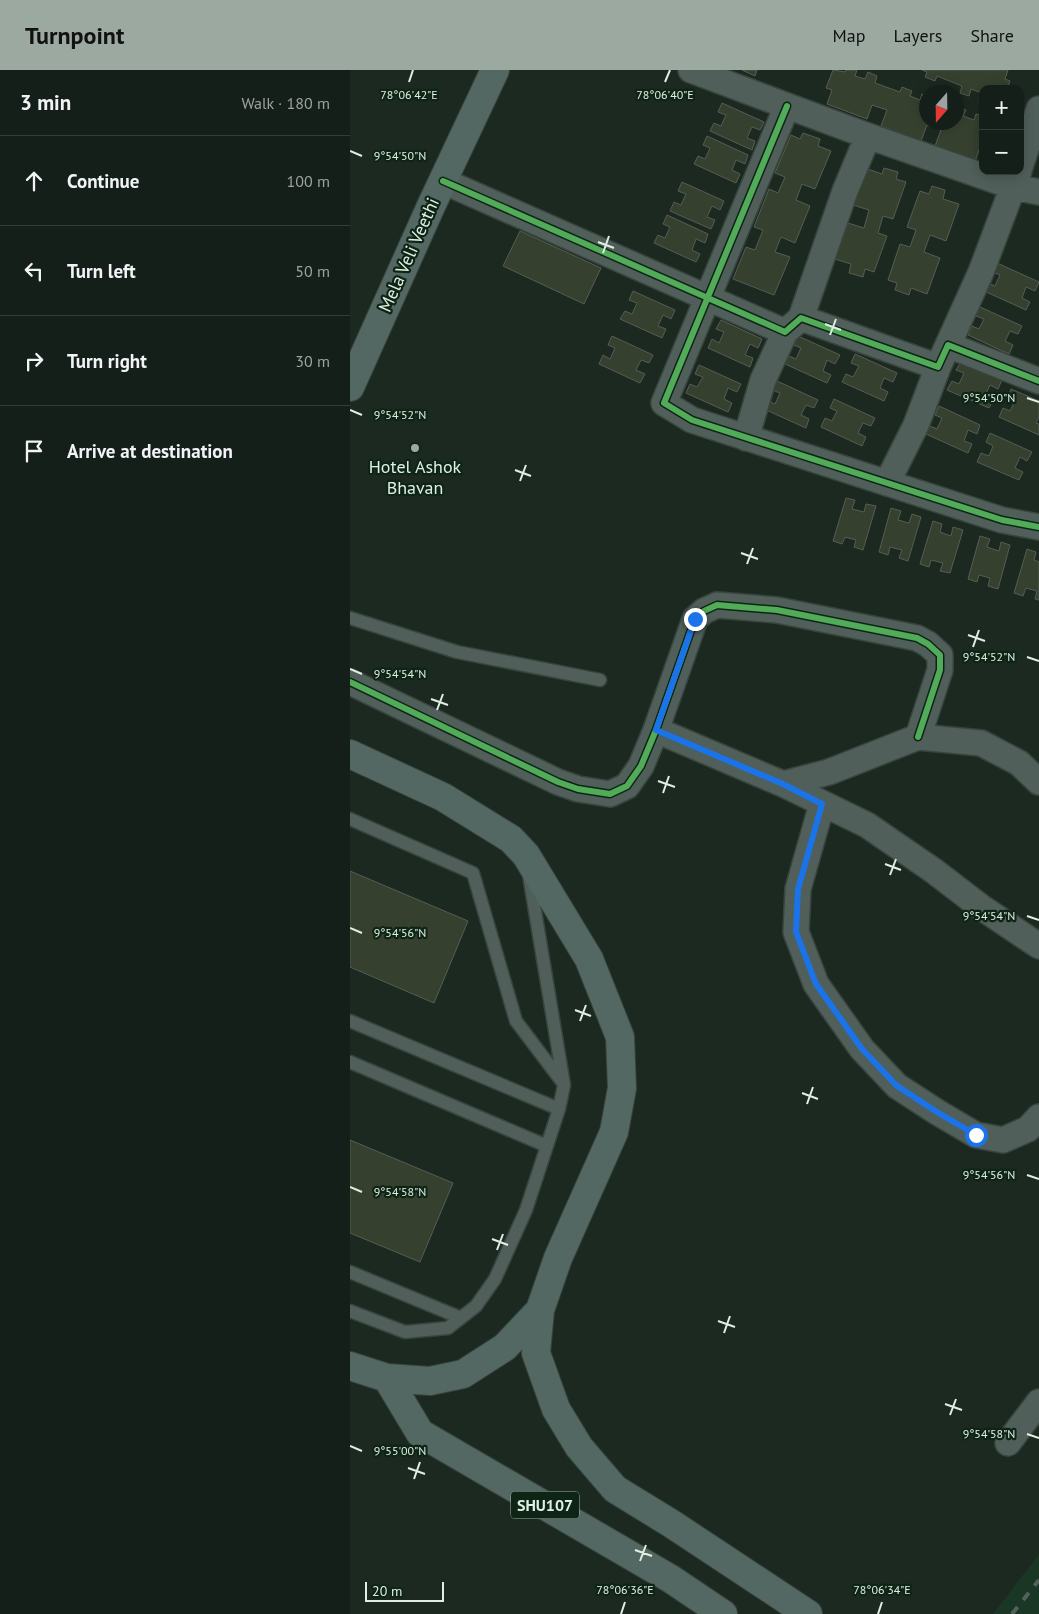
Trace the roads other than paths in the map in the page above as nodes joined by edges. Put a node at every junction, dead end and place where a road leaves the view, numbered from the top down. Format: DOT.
graph roads {
  1 [pos="495,70"];
  2 [pos="705,73"];
  3 [pos="787,106"];
  4 [pos="1039,108"];
  5 [pos="868,136"];
  6 [pos="1024,156"];
  7 [pos="979,165"];
  8 [pos="1018,175"];
  9 [pos="443,181"];
  10 [pos="1039,192"];
  11 [pos="708,298"];
  12 [pos="793,325"];
  13 [pos="943,356"];
  14 [pos="1039,381"];
  15 [pos="350,387"];
  16 [pos="746,438"];
  17 [pos="887,483"];
  18 [pos="1039,526"];
  19 [pos="350,618"];
  20 [pos="600,680"];
  21 [pos="350,682"];
  22 [pos="656,730"];
  23 [pos="918,737"];
  24 [pos="350,754"];
  25 [pos="1039,782"];
  26 [pos="783,784"];
  27 [pos="822,804"];
  28 [pos="350,819"];
  29 [pos="526,855"];
  30 [pos="1039,946"];
  31 [pos="350,1021"];
  32 [pos="350,1062"];
  33 [pos="564,1085"];
  34 [pos="560,1109"];
  35 [pos="1039,1117"];
  36 [pos="547,1146"];
  37 [pos="350,1272"];
  38 [pos="350,1310"];
  39 [pos="540,1310"];
  40 [pos="461,1318"];
  41 [pos="350,1366"];
  42 [pos="387,1378"];
  43 [pos="1039,1402"];
  44 [pos="1008,1443"];
  45 [pos="723,1614"];
  46 [pos="808,1614"];
  1 -- 9 [label="main road, Mela Veli Veethi"];
  2 -- 3 [label="street"];
  3 -- 5 [label="street"];
  3 -- 11 [label="street"];
  4 -- 6 [label="street"];
  5 -- 7 [label="street"];
  5 -- 12 [label="street"];
  8 -- 10 [label="street"];
  8 -- 13 [label="street"];
  9 -- 11 [label="street"];
  9 -- 15 [label="main road, Mela Veli Veethi"];
  11 -- 12 [label="street"];
  11 -- 16 [label="street"];
  12 -- 13 [label="street"];
  12 -- 16 [label="street"];
  13 -- 14 [label="street"];
  13 -- 17 [label="street"];
  16 -- 17 [label="street"];
  17 -- 18 [label="street"];
  19 -- 20 [label="lane"];
  21 -- 22 [label="street"];
  22 -- 23 [label="street"];
  22 -- 26 [label="street"];
  23 -- 25 [label="street"];
  23 -- 26 [label="street"];
  24 -- 29 [label="main road"];
  26 -- 27 [label="street"];
  27 -- 30 [label="street"];
  27 -- 35 [label="street"];
  28 -- 33 [label="lane"];
  29 -- 33 [label="lane"];
  29 -- 39 [label="main road"];
  31 -- 34 [label="lane"];
  32 -- 36 [label="lane"];
  33 -- 34 [label="lane"];
  34 -- 36 [label="lane"];
  36 -- 40 [label="lane"];
  37 -- 40 [label="lane"];
  38 -- 40 [label="lane"];
  39 -- 42 [label="main road"];
  39 -- 46 [label="main road"];
  41 -- 42 [label="main road"];
  42 -- 45 [label="main road, SHU107"];
  43 -- 44 [label="street"];
}
